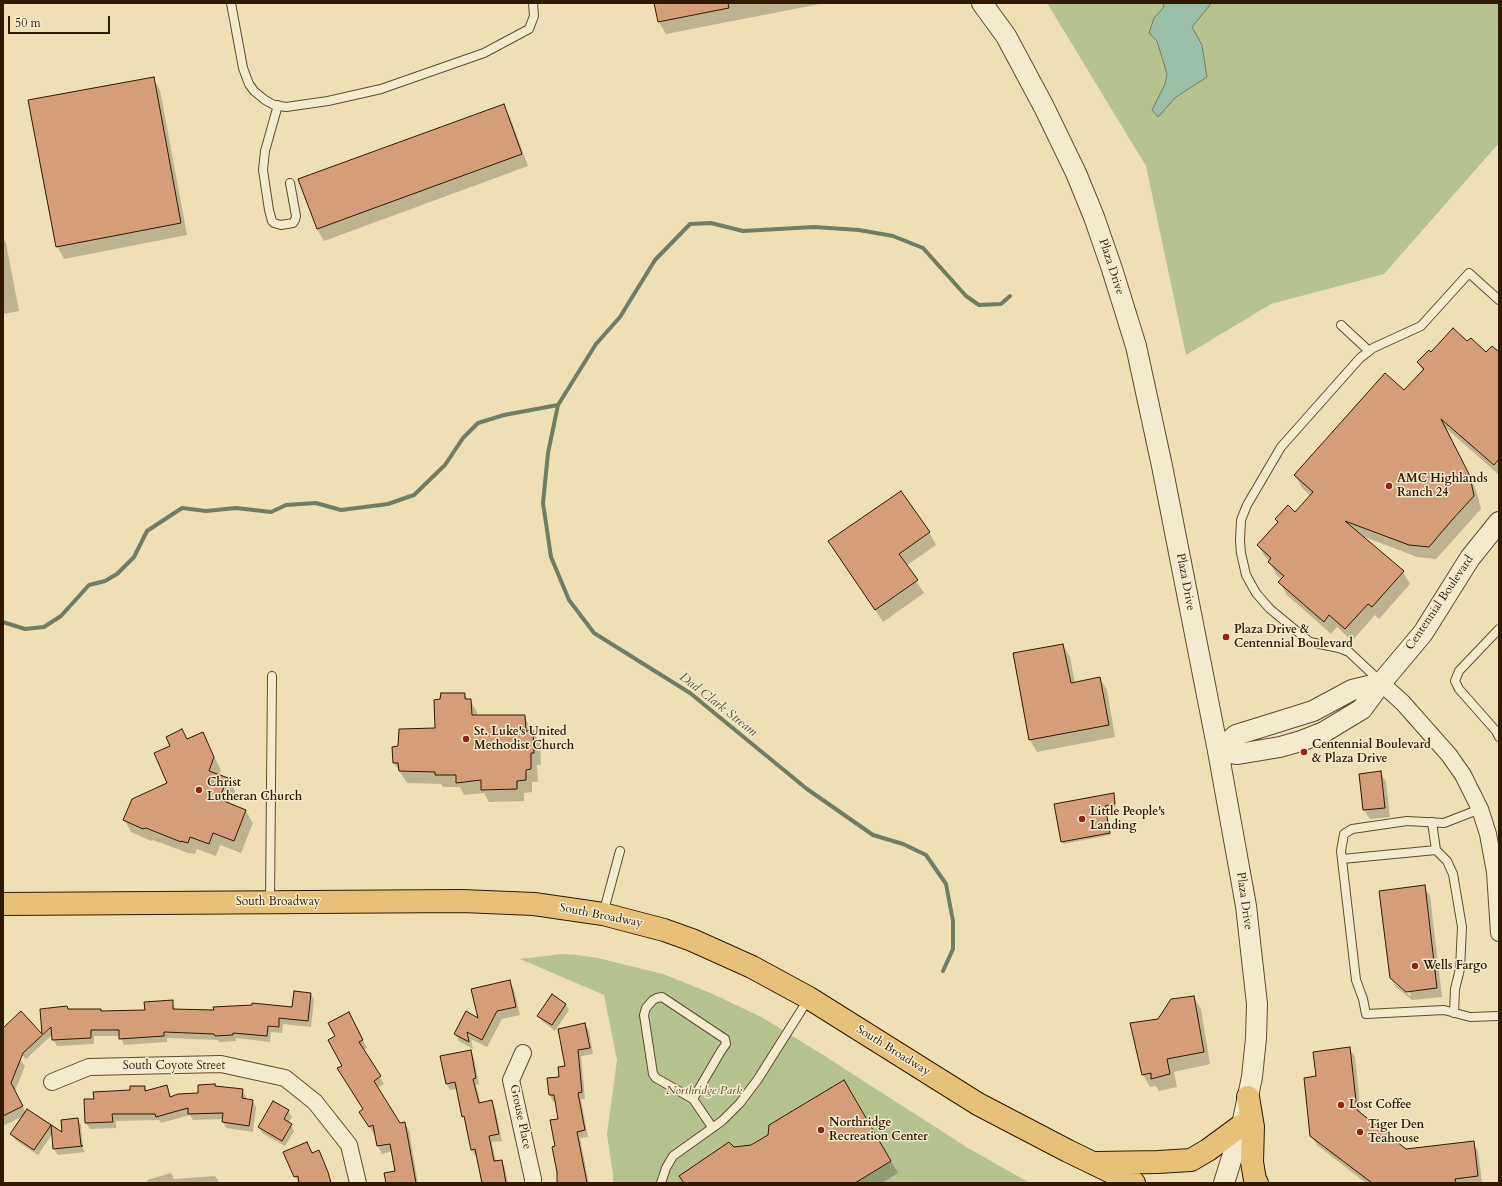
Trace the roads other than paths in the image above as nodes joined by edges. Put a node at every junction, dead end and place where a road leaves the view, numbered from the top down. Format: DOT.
graph roads {
  1 [pos="231,3"];
  2 [pos="532,3"];
  3 [pos="985,5"];
  4 [pos="278,105"];
  5 [pos="290,183"];
  6 [pos="1499,300"];
  7 [pos="1341,325"];
  8 [pos="1369,351"];
  9 [pos="1499,522"];
  10 [pos="1499,629"];
  11 [pos="272,676"];
  12 [pos="1382,683"];
  13 [pos="1499,736"];
  14 [pos="1218,751"];
  15 [pos="1480,809"];
  16 [pos="1432,822"];
  17 [pos="1436,850"];
  18 [pos="620,851"];
  19 [pos="1342,859"];
  20 [pos="1497,872"];
  21 [pos="270,902"];
  22 [pos="3,904"];
  23 [pos="603,914"];
  24 [pos="1499,933"];
  25 [pos="809,998"];
  26 [pos="1454,1013"];
  27 [pos="1499,1016"];
  28 [pos="523,1053"];
  29 [pos="52,1082"];
  30 [pos="1248,1097"];
  31 [pos="693,1099"];
  32 [pos="1242,1125"];
  33 [pos="712,1127"];
  34 [pos="1092,1162"];
  35 [pos="358,1183"];
  36 [pos="533,1183"];
  37 [pos="661,1183"];
  38 [pos="1134,1183"];
  39 [pos="1224,1183"];
  40 [pos="1257,1183"];
  1 -- 4 [label="lane"];
  2 -- 4 [label="lane"];
  3 -- 14 [label="street, Plaza Drive"];
  4 -- 5 [label="lane"];
  6 -- 8 [label="lane"];
  7 -- 8 [label="lane"];
  8 -- 12 [label="lane"];
  9 -- 12 [label="street, Centennial Boulevard"];
  10 -- 13 [label="lane"];
  11 -- 21 [label="lane"];
  12 -- 14 [label="street"];
  12 -- 15 [label="street"];
  14 -- 30 [label="street, Plaza Drive"];
  15 -- 16 [label="lane"];
  15 -- 20 [label="street"];
  16 -- 17 [label="lane"];
  16 -- 19 [label="lane"];
  17 -- 19 [label="lane"];
  17 -- 26 [label="lane"];
  18 -- 23 [label="lane"];
  19 -- 26 [label="lane"];
  20 -- 24 [label="street"];
  21 -- 22 [label="main road, South Broadway"];
  21 -- 23 [label="main road, South Broadway"];
  23 -- 25 [label="main road, South Broadway"];
  25 -- 33 [label="lane"];
  25 -- 34 [label="main road, South Broadway"];
  26 -- 27 [label="lane"];
  28 -- 36 [label="street, Grouse Place"];
  29 -- 35 [label="street, South Coyote Street"];
  30 -- 32 [label="street, Plaza Drive"];
  30 -- 40 [label="main road"];
  31 -- 31 [label="lane"];
  31 -- 33 [label="lane"];
  32 -- 34 [label="main road"];
  32 -- 39 [label="street, Plaza Drive"];
  33 -- 37 [label="lane"];
  34 -- 38 [label="main road, South Broadway"];
}
